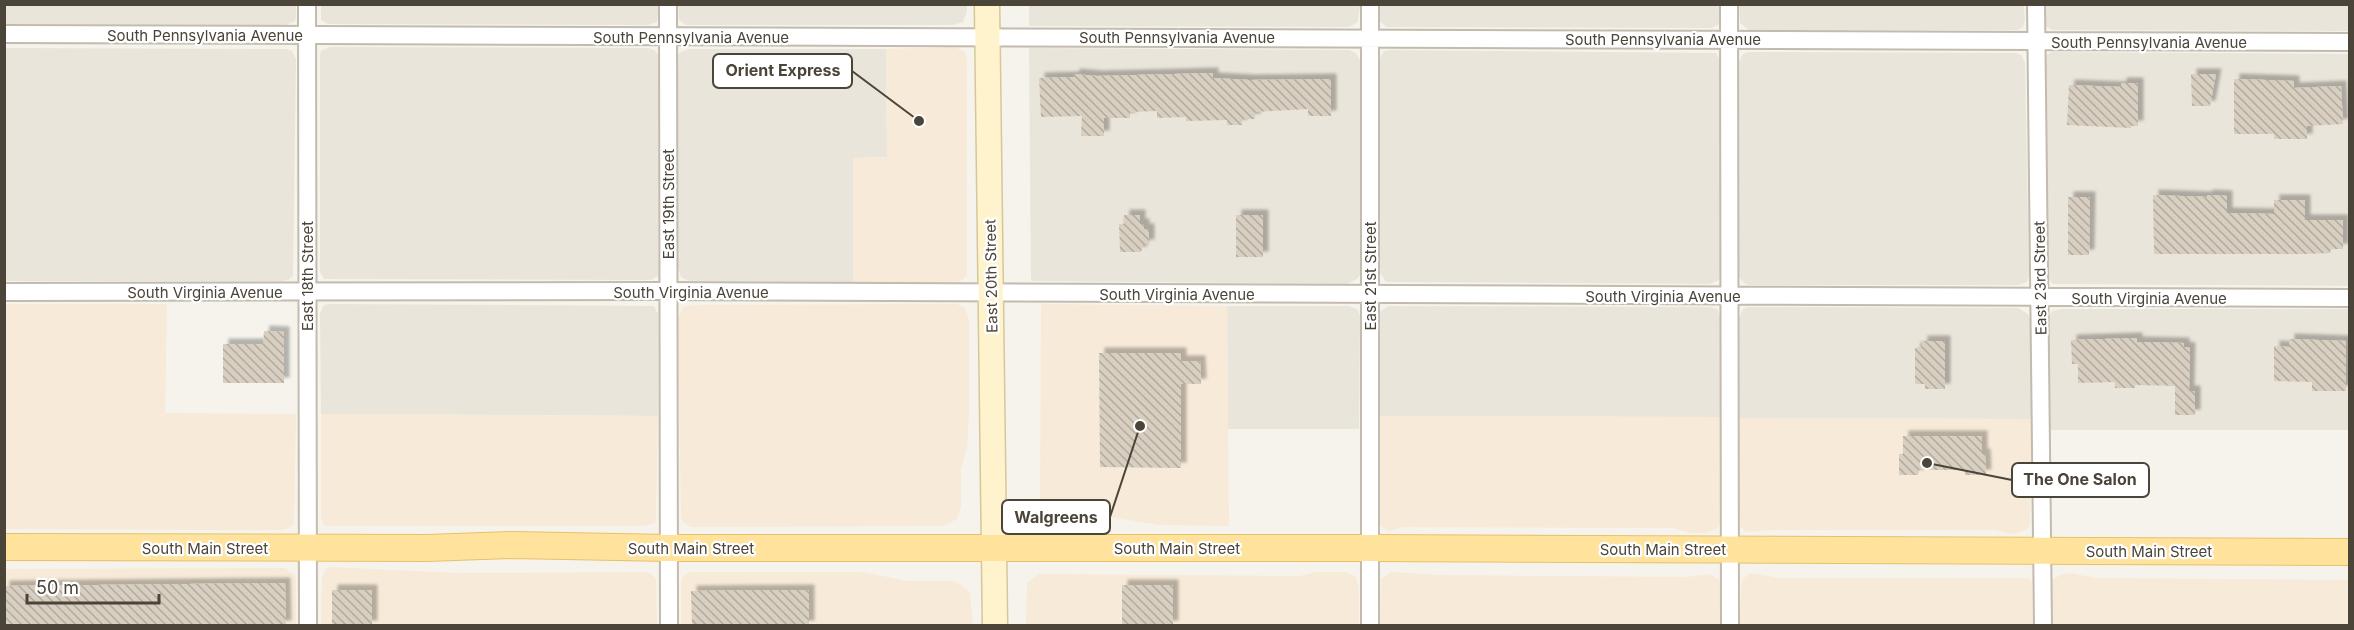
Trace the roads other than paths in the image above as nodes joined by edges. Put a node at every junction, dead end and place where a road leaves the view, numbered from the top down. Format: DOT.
graph roads {
  1 [pos="307,4"];
  2 [pos="668,4"];
  3 [pos="987,4"];
  4 [pos="1370,4"];
  5 [pos="1729,4"];
  6 [pos="2036,4"];
  7 [pos="4,34"];
  8 [pos="307,35"];
  9 [pos="988,36"];
  10 [pos="668,37"];
  11 [pos="1370,38"];
  12 [pos="1729,39"];
  13 [pos="2037,42"];
  14 [pos="2349,42"];
  15 [pos="669,291"];
  16 [pos="4,292"];
  17 [pos="307,292"];
  18 [pos="991,292"];
  19 [pos="1370,294"];
  20 [pos="1729,296"];
  21 [pos="2040,298"];
  22 [pos="2349,298"];
  23 [pos="4,547"];
  24 [pos="308,548"];
  25 [pos="669,548"];
  26 [pos="994,548"];
  27 [pos="1370,548"];
  28 [pos="1729,549"];
  29 [pos="2043,551"];
  30 [pos="2349,552"];
  31 [pos="308,626"];
  32 [pos="669,626"];
  33 [pos="996,626"];
  34 [pos="1370,626"];
  35 [pos="1730,626"];
  36 [pos="2043,626"];
  1 -- 8 [label="street, East 18th Street"];
  2 -- 10 [label="street, East 19th Street"];
  3 -- 9 [label="main road, East 20th Street"];
  4 -- 11 [label="street, East 21st Street"];
  5 -- 12 [label="street"];
  6 -- 13 [label="street, East 23rd Street"];
  7 -- 8 [label="street, South Pennsylvania Avenue"];
  8 -- 10 [label="street, South Pennsylvania Avenue"];
  8 -- 17 [label="street, East 18th Street"];
  9 -- 10 [label="street, South Pennsylvania Avenue"];
  9 -- 11 [label="street, South Pennsylvania Avenue"];
  9 -- 18 [label="main road, East 20th Street"];
  10 -- 15 [label="street, East 19th Street"];
  11 -- 12 [label="street, South Pennsylvania Avenue"];
  11 -- 19 [label="street, East 21st Street"];
  12 -- 13 [label="street, South Pennsylvania Avenue"];
  12 -- 20 [label="street"];
  13 -- 14 [label="street, South Pennsylvania Avenue"];
  13 -- 21 [label="street, East 23rd Street"];
  15 -- 17 [label="street, South Virginia Avenue"];
  15 -- 18 [label="street, South Virginia Avenue"];
  15 -- 25 [label="street, East 19th Street"];
  16 -- 17 [label="street, South Virginia Avenue"];
  17 -- 24 [label="street, East 18th Street"];
  18 -- 19 [label="street, South Virginia Avenue"];
  18 -- 26 [label="main road, East 20th Street"];
  19 -- 20 [label="street, South Virginia Avenue"];
  19 -- 27 [label="street, East 21st Street"];
  20 -- 21 [label="street, South Virginia Avenue"];
  20 -- 28 [label="street"];
  21 -- 22 [label="street, South Virginia Avenue"];
  21 -- 29 [label="street, East 23rd Street"];
  23 -- 24 [label="main road, South Main Street"];
  24 -- 25 [label="main road, South Main Street"];
  24 -- 31 [label="street, East 18th Street"];
  25 -- 26 [label="main road, South Main Street"];
  25 -- 32 [label="street, East 19th Street"];
  26 -- 27 [label="main road, South Main Street"];
  26 -- 33 [label="main road, East 20th Street"];
  27 -- 28 [label="main road, South Main Street"];
  27 -- 34 [label="street, East 21st Street"];
  28 -- 29 [label="main road, South Main Street"];
  28 -- 35 [label="street"];
  29 -- 30 [label="main road, South Main Street"];
  29 -- 36 [label="street, East 23rd Street"];
}
